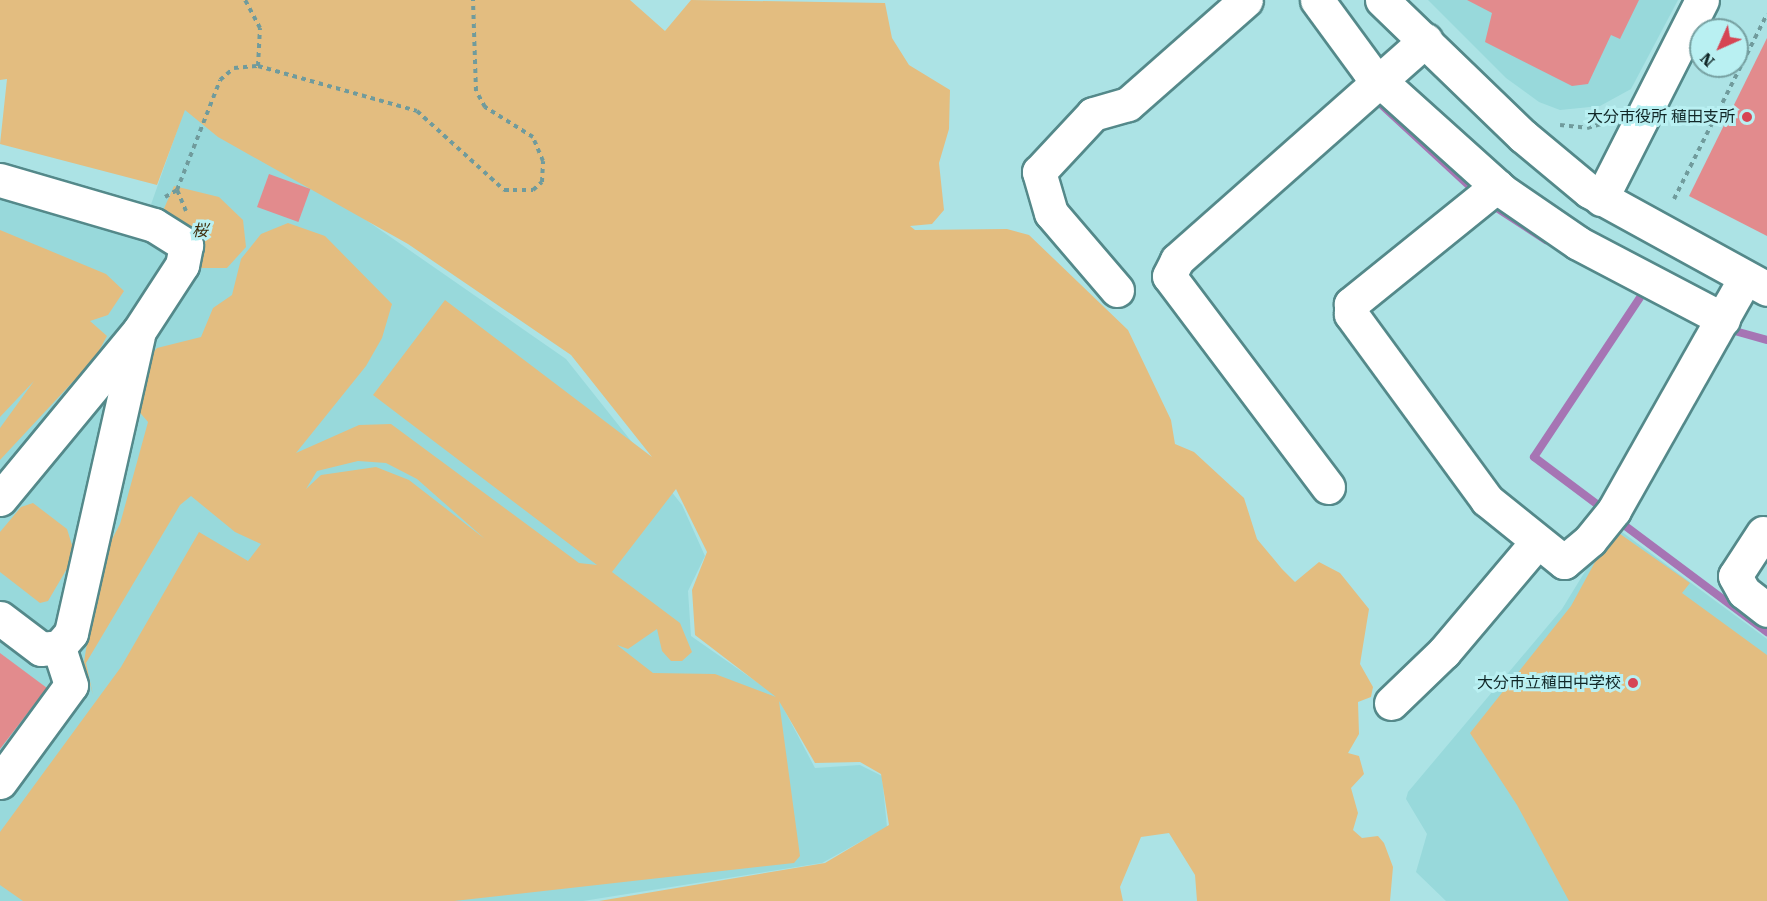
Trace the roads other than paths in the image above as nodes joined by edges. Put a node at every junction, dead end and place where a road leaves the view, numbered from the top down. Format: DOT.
graph roads {
  1 [pos="1246,0"];
  2 [pos="1317,0"];
  3 [pos="1382,0"];
  4 [pos="1702,0"];
  5 [pos="1426,40"];
  6 [pos="1371,88"];
  7 [pos="0,180"];
  8 [pos="1497,186"];
  9 [pos="1601,199"];
  10 [pos="1756,284"];
  11 [pos="1117,290"];
  12 [pos="1723,319"];
  13 [pos="139,331"];
  14 [pos="1328,487"];
  15 [pos="0,499"];
  16 [pos="1763,533"];
  17 [pos="1537,542"];
  18 [pos="1767,610"];
  19 [pos="0,618"];
  20 [pos="59,647"];
  21 [pos="1391,703"];
  22 [pos="0,782"];
  1 -- 11 [label="street"];
  2 -- 6 [label="street"];
  3 -- 5 [label="street"];
  4 -- 9 [label="street"];
  5 -- 6 [label="street"];
  5 -- 9 [label="street"];
  6 -- 8 [label="street"];
  6 -- 14 [label="street"];
  7 -- 13 [label="street"];
  8 -- 12 [label="street"];
  8 -- 17 [label="street"];
  9 -- 10 [label="street"];
  10 -- 12 [label="street"];
  12 -- 17 [label="street"];
  13 -- 15 [label="street"];
  13 -- 20 [label="street"];
  16 -- 18 [label="street"];
  17 -- 21 [label="street"];
  19 -- 20 [label="street"];
  20 -- 22 [label="street"];
}
